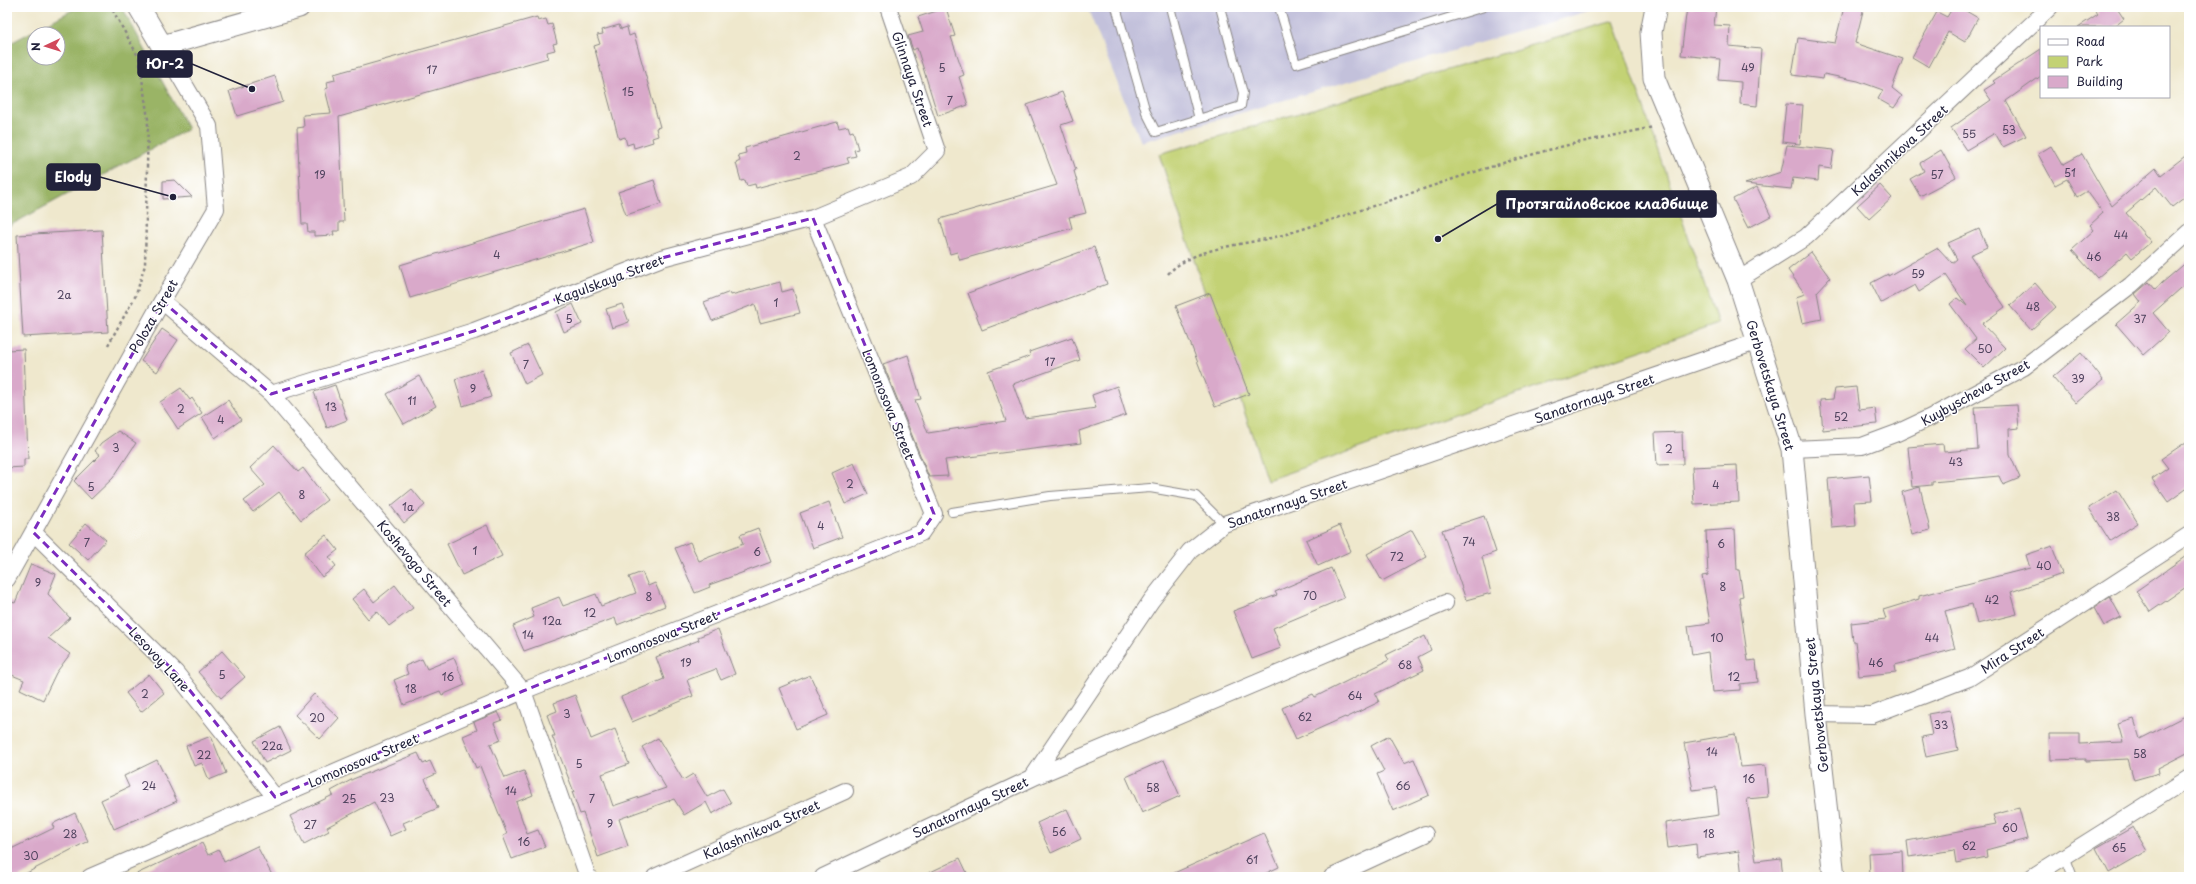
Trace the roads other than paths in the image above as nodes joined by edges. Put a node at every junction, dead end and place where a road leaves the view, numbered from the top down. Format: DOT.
graph roads {
  1 [pos="139,7"];
  2 [pos="299,7"];
  3 [pos="888,7"];
  4 [pos="1116,7"];
  5 [pos="1170,7"];
  6 [pos="1220,7"];
  7 [pos="1279,7"];
  8 [pos="1484,7"];
  9 [pos="1656,7"];
  10 [pos="2050,7"];
  11 [pos="162,46"];
  12 [pos="1198,119"];
  13 [pos="937,151"];
  14 [pos="813,218"];
  15 [pos="2189,232"];
  16 [pos="1738,280"];
  17 [pos="162,300"];
  18 [pos="1759,341"];
  19 [pos="271,394"];
  20 [pos="1792,449"];
  21 [pos="952,512"];
  22 [pos="1224,524"];
  23 [pos="33,532"];
  24 [pos="2189,535"];
  25 [pos="7,579"];
  26 [pos="1445,603"];
  27 [pos="524,691"];
  28 [pos="1816,714"];
  29 [pos="1032,778"];
  30 [pos="2189,778"];
  31 [pos="845,791"];
  32 [pos="275,797"];
  33 [pos="1425,834"];
  34 [pos="2065,856"];
  35 [pos="90,877"];
  36 [pos="588,877"];
  37 [pos="656,877"];
  38 [pos="823,877"];
  39 [pos="1332,877"];
  40 [pos="1834,877"];
  41 [pos="2032,877"];
  42 [pos="2073,877"];
  1 -- 11 [label="street"];
  2 -- 11 [label="street"];
  3 -- 13 [label="street, Glinnaya Street"];
  4 -- 12 [label="lane"];
  5 -- 12 [label="lane"];
  6 -- 12 [label="lane"];
  7 -- 8 [label="lane"];
  9 -- 16 [label="street, Gerbovetskaya Street"];
  10 -- 16 [label="street, Kalashnikova Street"];
  11 -- 17 [label="street, Poloza Street"];
  13 -- 14 [label="street, Kagulskaya Street"];
  14 -- 19 [label="street, Kagulskaya Street"];
  14 -- 27 [label="street, Lomonosova Street"];
  15 -- 20 [label="street, Kuybyscheva Street"];
  16 -- 18 [label="street, Gerbovetskaya Street"];
  17 -- 19 [label="street, Koshevogo Street"];
  17 -- 23 [label="street, Poloza Street"];
  18 -- 20 [label="street, Gerbovetskaya Street"];
  18 -- 22 [label="street, Sanatornaya Street"];
  19 -- 27 [label="street, Koshevogo Street"];
  20 -- 28 [label="street, Gerbovetskaya Street"];
  21 -- 22 [label="lane"];
  22 -- 29 [label="street, Sanatornaya Street"];
  23 -- 25 [label="street, Poloza Street"];
  23 -- 32 [label="street, Lesovoy Lane"];
  24 -- 28 [label="street, Mira Street"];
  26 -- 29 [label="street"];
  27 -- 32 [label="street, Lomonosova Street"];
  27 -- 36 [label="street, Koshevogo Street"];
  28 -- 40 [label="street, Gerbovetskaya Street"];
  29 -- 38 [label="street, Sanatornaya Street"];
  30 -- 34 [label="street"];
  31 -- 37 [label="street, Kalashnikova Street"];
  32 -- 35 [label="street, Lomonosova Street"];
  33 -- 39 [label="street"];
  34 -- 41 [label="street"];
  34 -- 42 [label="lane"];
}
